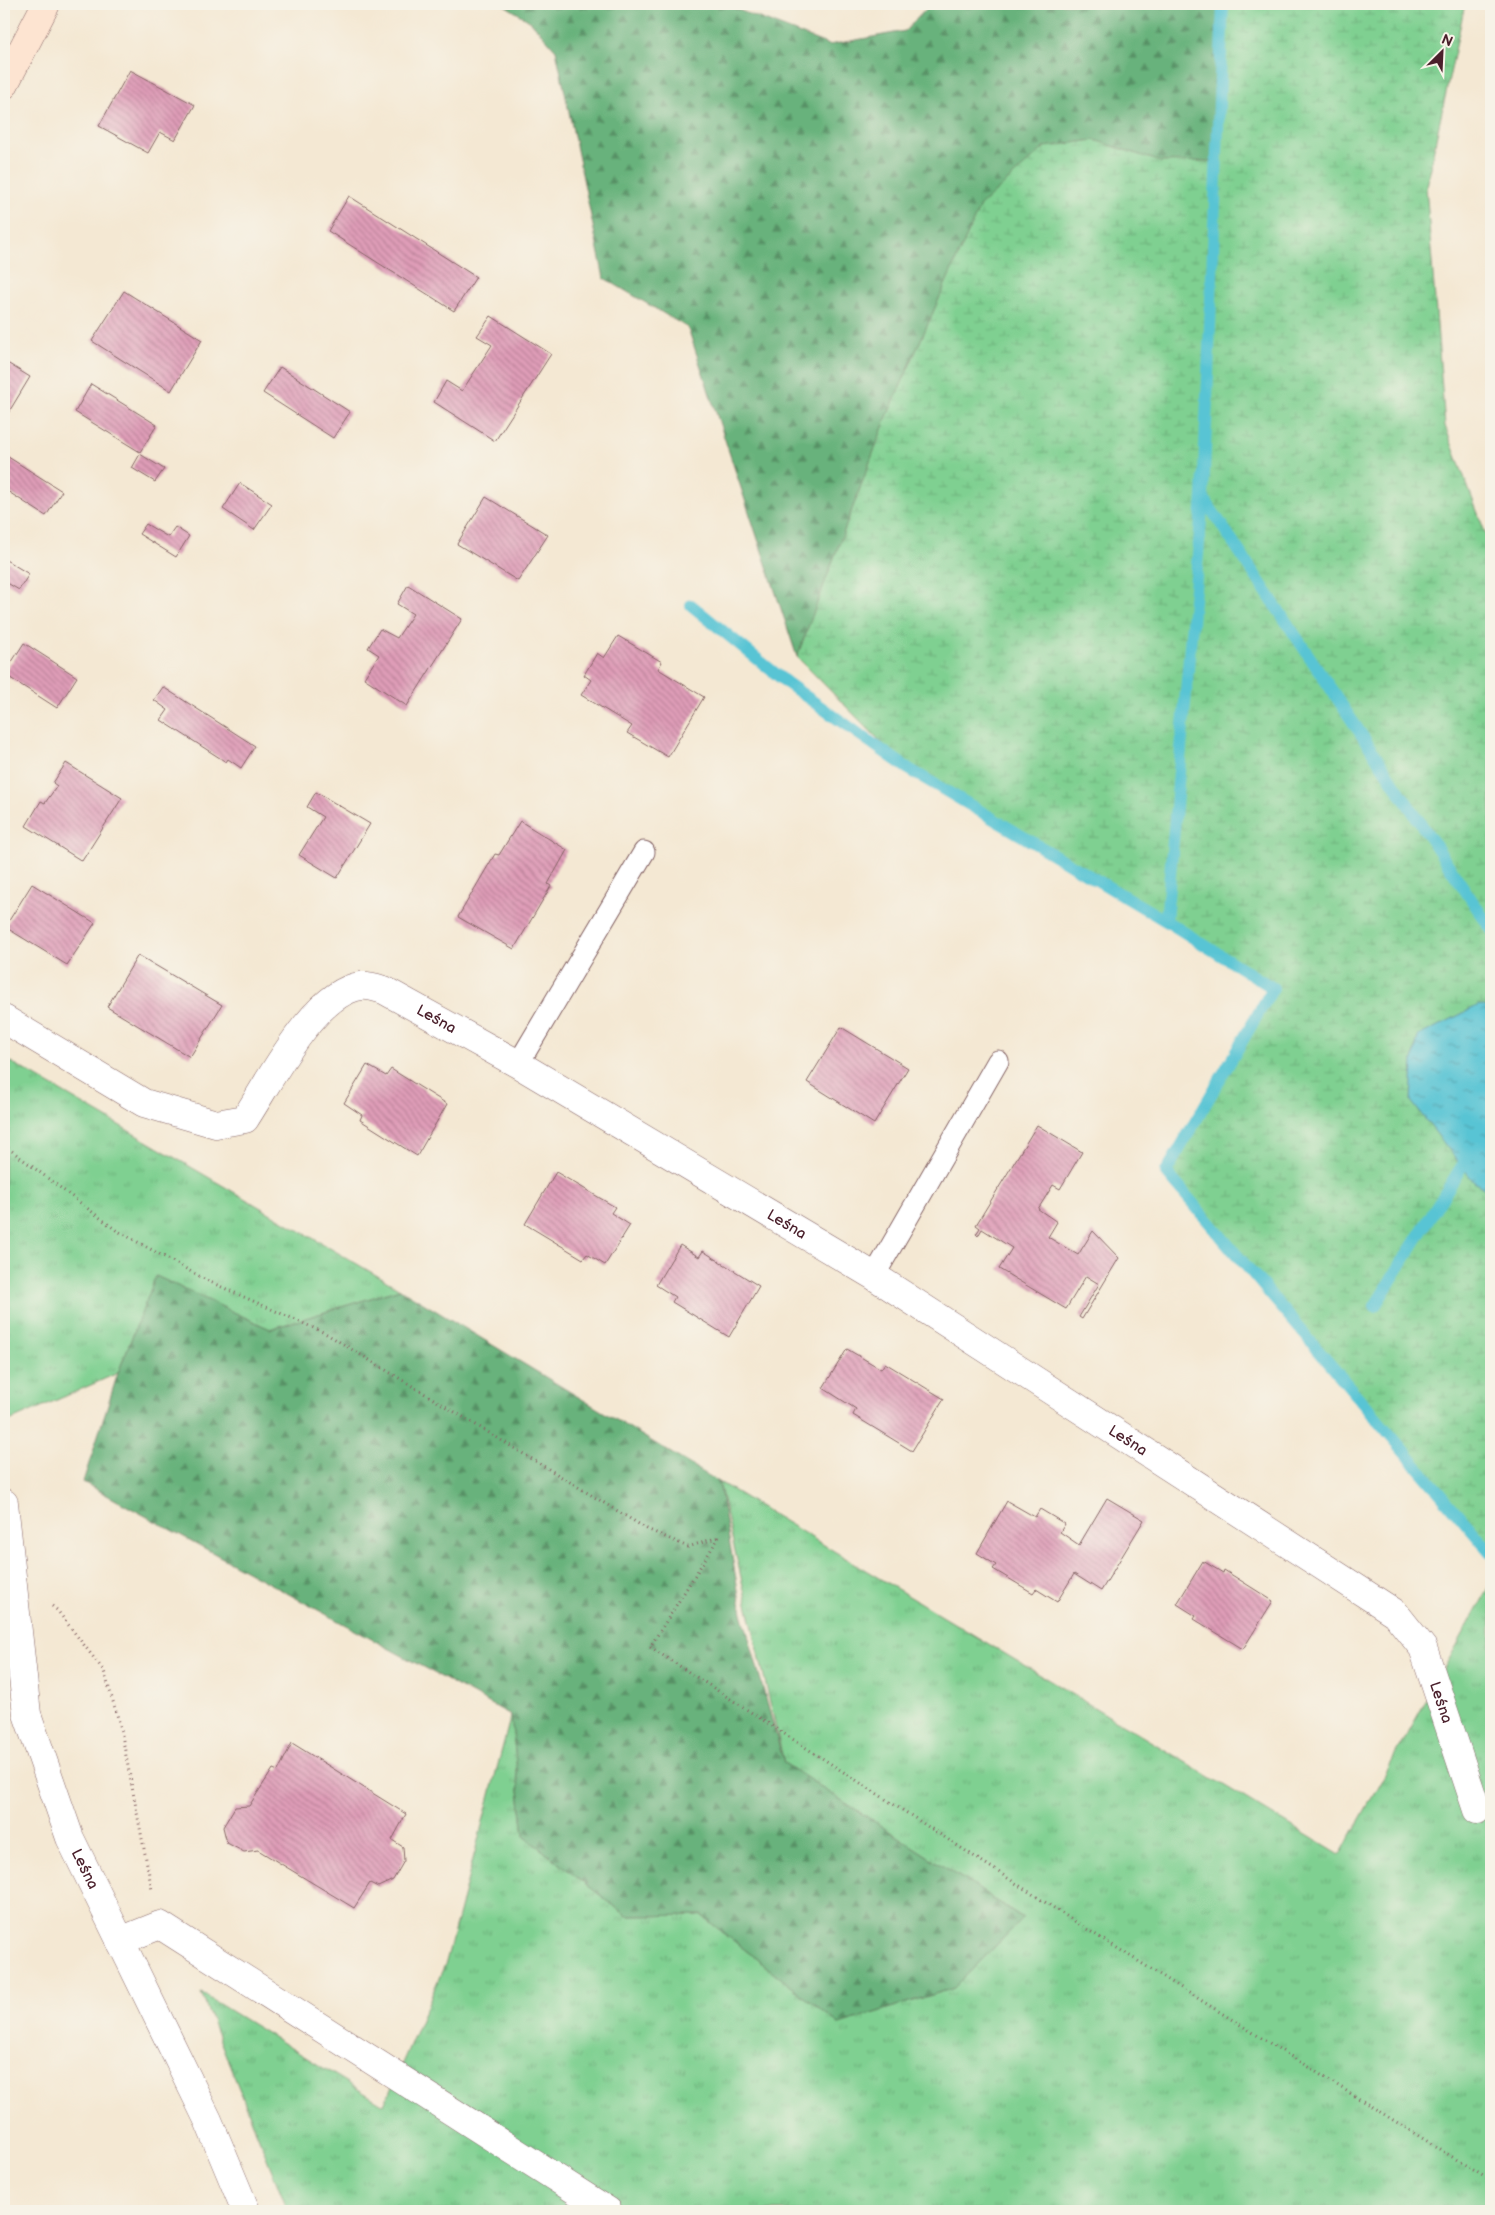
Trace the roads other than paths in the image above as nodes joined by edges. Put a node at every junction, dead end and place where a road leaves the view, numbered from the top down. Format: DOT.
graph roads {
  1 [pos="46,4"];
  2 [pos="4,85"];
  3 [pos="644,852"];
  4 [pos="4,1019"];
  5 [pos="998,1061"];
  6 [pos="518,1064"];
  7 [pos="874,1276"];
  8 [pos="4,1503"];
  9 [pos="1477,1810"];
  10 [pos="120,1941"];
  11 [pos="246,2211"];
  12 [pos="608,2211"];
  1 -- 2 [label="street"];
  3 -- 6 [label="lane"];
  4 -- 6 [label="street, Leśna"];
  5 -- 7 [label="lane"];
  6 -- 7 [label="street, Leśna"];
  7 -- 9 [label="street, Leśna"];
  8 -- 10 [label="street, Leśna"];
  10 -- 11 [label="street, Leśna"];
  10 -- 12 [label="street"];
}
